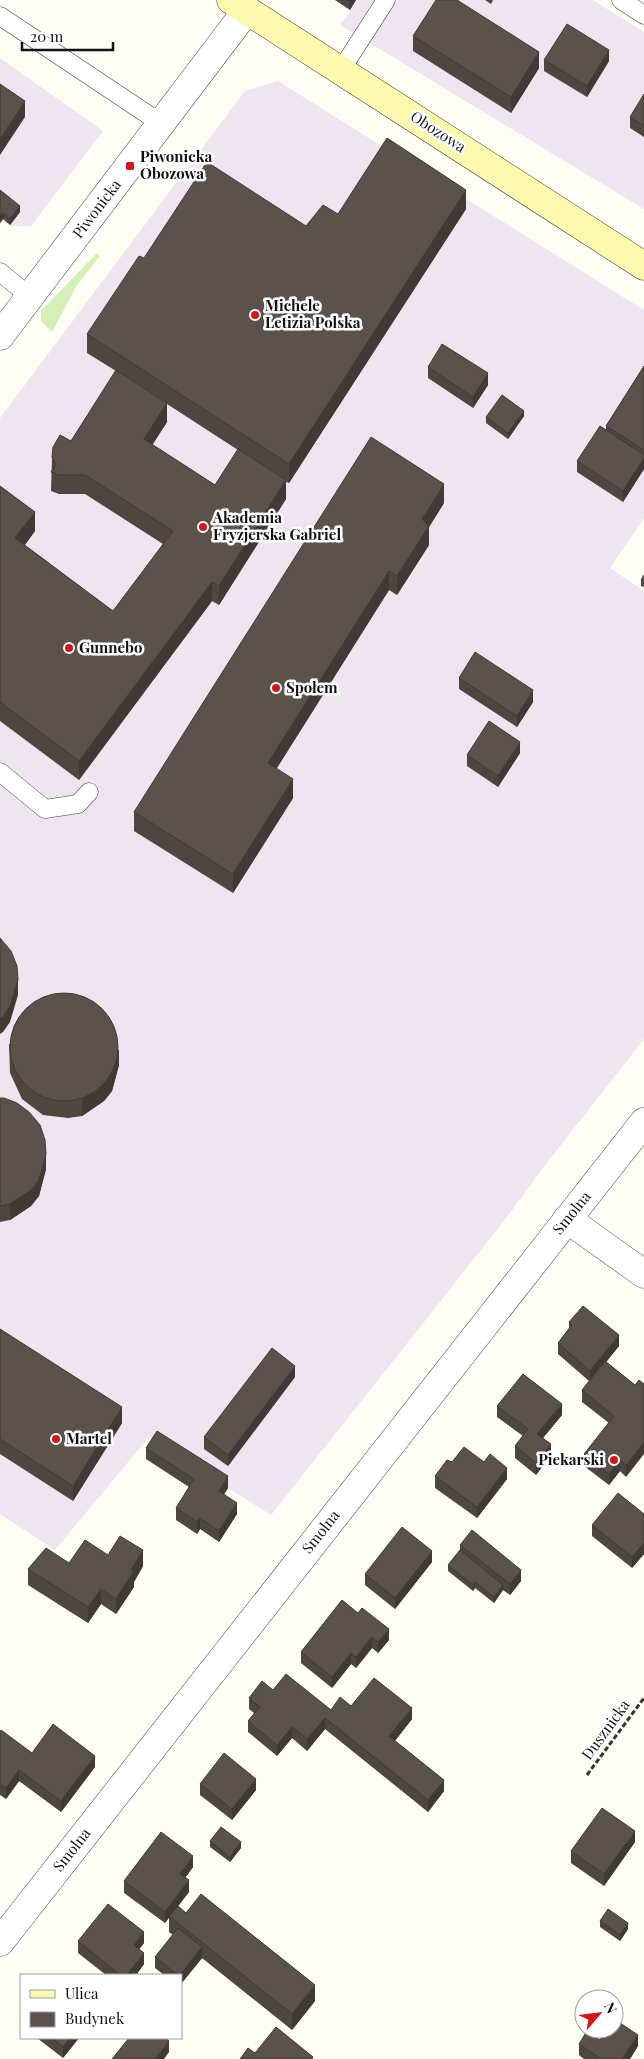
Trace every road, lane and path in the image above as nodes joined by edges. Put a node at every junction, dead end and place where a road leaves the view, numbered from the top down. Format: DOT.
graph roads {
  1 [pos="386,0"];
  2 [pos="621,0"];
  3 [pos="239,5"];
  4 [pos="644,15"];
  5 [pos="0,16"];
  6 [pos="341,70"];
  7 [pos="162,124"];
  8 [pos="644,266"];
  9 [pos="0,272"];
  10 [pos="30,297"];
  11 [pos="0,336"];
  12 [pos="0,772"];
  13 [pos="89,792"];
  14 [pos="644,1122"];
  15 [pos="567,1220"];
  16 [pos="644,1274"];
  17 [pos="644,1698"];
  18 [pos="587,1776"];
  19 [pos="0,1942"];
  1 -- 6 [label="lane"];
  2 -- 4 [label="lane"];
  3 -- 6 [label="street, Obozowa"];
  3 -- 7 [label="street, Piwonicka"];
  5 -- 7 [label="lane"];
  6 -- 8 [label="street, Obozowa"];
  7 -- 10 [label="street, Piwonicka"];
  9 -- 10 [label="lane"];
  10 -- 11 [label="street, Piwonicka"];
  12 -- 13 [label="lane"];
  14 -- 15 [label="street, Smolna"];
  15 -- 16 [label="street"];
  15 -- 19 [label="street, Smolna"];
  17 -- 18 [label="path, Dusznicka"];
}
